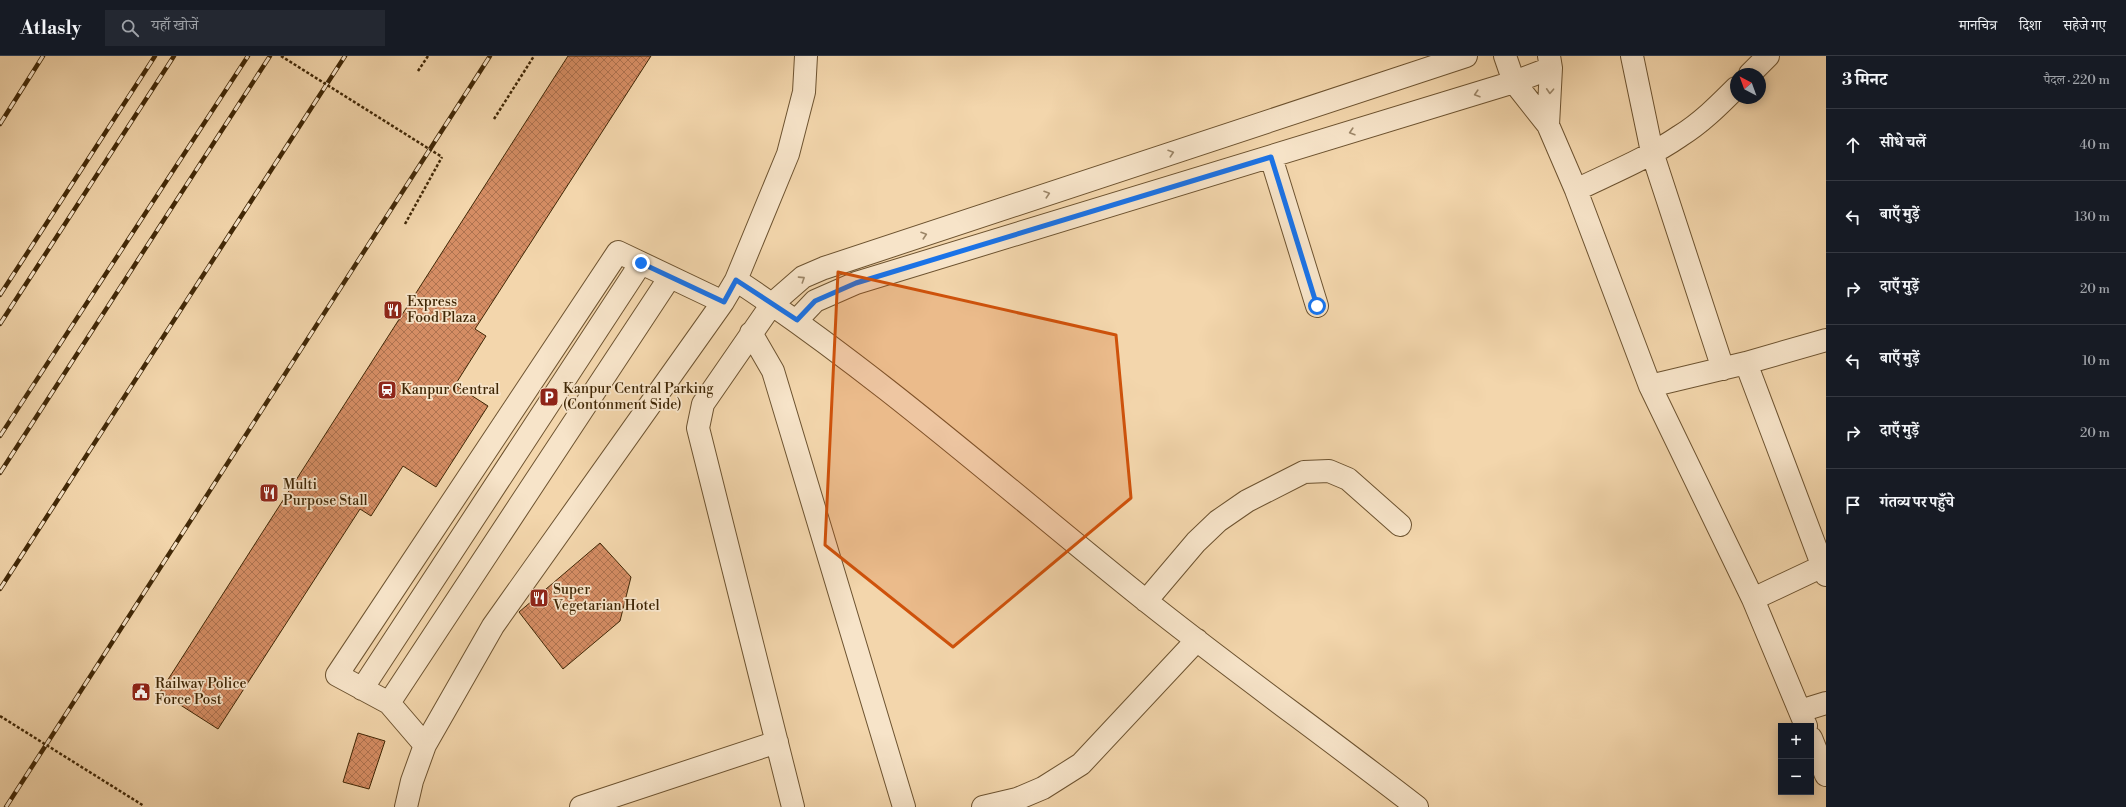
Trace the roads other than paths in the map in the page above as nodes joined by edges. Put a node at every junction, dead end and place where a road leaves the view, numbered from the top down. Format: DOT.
graph roads {
  1 [pos="806,56"];
  2 [pos="1466,56"];
  3 [pos="1505,56"];
  4 [pos="1632,56"];
  5 [pos="1768,56"];
  6 [pos="1550,62"];
  7 [pos="1756,68"];
  8 [pos="1514,82"];
  9 [pos="1730,94"];
  10 [pos="1548,125"];
  11 [pos="1652,152"];
  12 [pos="1271,157"];
  13 [pos="1576,190"];
  14 [pos="670,277"];
  15 [pos="736,280"];
  16 [pos="724,302"];
  17 [pos="772,304"];
  18 [pos="1317,306"];
  19 [pos="797,320"];
  20 [pos="751,333"];
  21 [pos="1826,340"];
  22 [pos="1746,363"];
  23 [pos="1723,369"];
  24 [pos="1650,386"];
  25 [pos="1400,525"];
  26 [pos="1824,571"];
  27 [pos="1752,599"];
  28 [pos="1146,601"];
  29 [pos="1197,640"];
  30 [pos="389,703"];
  31 [pos="1826,703"];
  32 [pos="1803,719"];
  33 [pos="777,742"];
  34 [pos="426,745"];
  35 [pos="1814,745"];
  36 [pos="1826,775"];
  37 [pos="406,807"];
  38 [pos="581,807"];
  39 [pos="793,807"];
  40 [pos="904,807"];
  41 [pos="983,807"];
  42 [pos="1417,807"];
  1 -- 15 [label="street"];
  17 -- 2 [label="street, one-way"];
  3 -- 8 [label="street"];
  4 -- 11 [label="street"];
  5 -- 7 [label="street"];
  6 -- 8 [label="street"];
  6 -- 10 [label="street, one-way"];
  8 -- 10 [label="street"];
  8 -- 12 [label="street, one-way"];
  9 -- 11 [label="street"];
  10 -- 13 [label="street"];
  11 -- 13 [label="street"];
  11 -- 23 [label="street"];
  12 -- 18 [label="street"];
  12 -- 19 [label="street"];
  13 -- 24 [label="street"];
  14 -- 16 [label="street"];
  14 -- 30 [label="street"];
  14 -- 30 [label="street"];
  15 -- 16 [label="street"];
  15 -- 17 [label="street"];
  16 -- 34 [label="street"];
  17 -- 19 [label="street"];
  17 -- 20 [label="street"];
  19 -- 28 [label="street"];
  20 -- 33 [label="street"];
  20 -- 40 [label="street"];
  21 -- 22 [label="street"];
  22 -- 23 [label="street"];
  22 -- 26 [label="street"];
  23 -- 24 [label="street"];
  24 -- 27 [label="street"];
  25 -- 28 [label="street"];
  26 -- 27 [label="street"];
  27 -- 32 [label="street"];
  28 -- 29 [label="street"];
  29 -- 41 [label="street"];
  29 -- 42 [label="street"];
  30 -- 34 [label="street"];
  31 -- 32 [label="street"];
  33 -- 38 [label="street"];
  33 -- 39 [label="street"];
  34 -- 37 [label="street"];
  35 -- 36 [label="street"];
}
